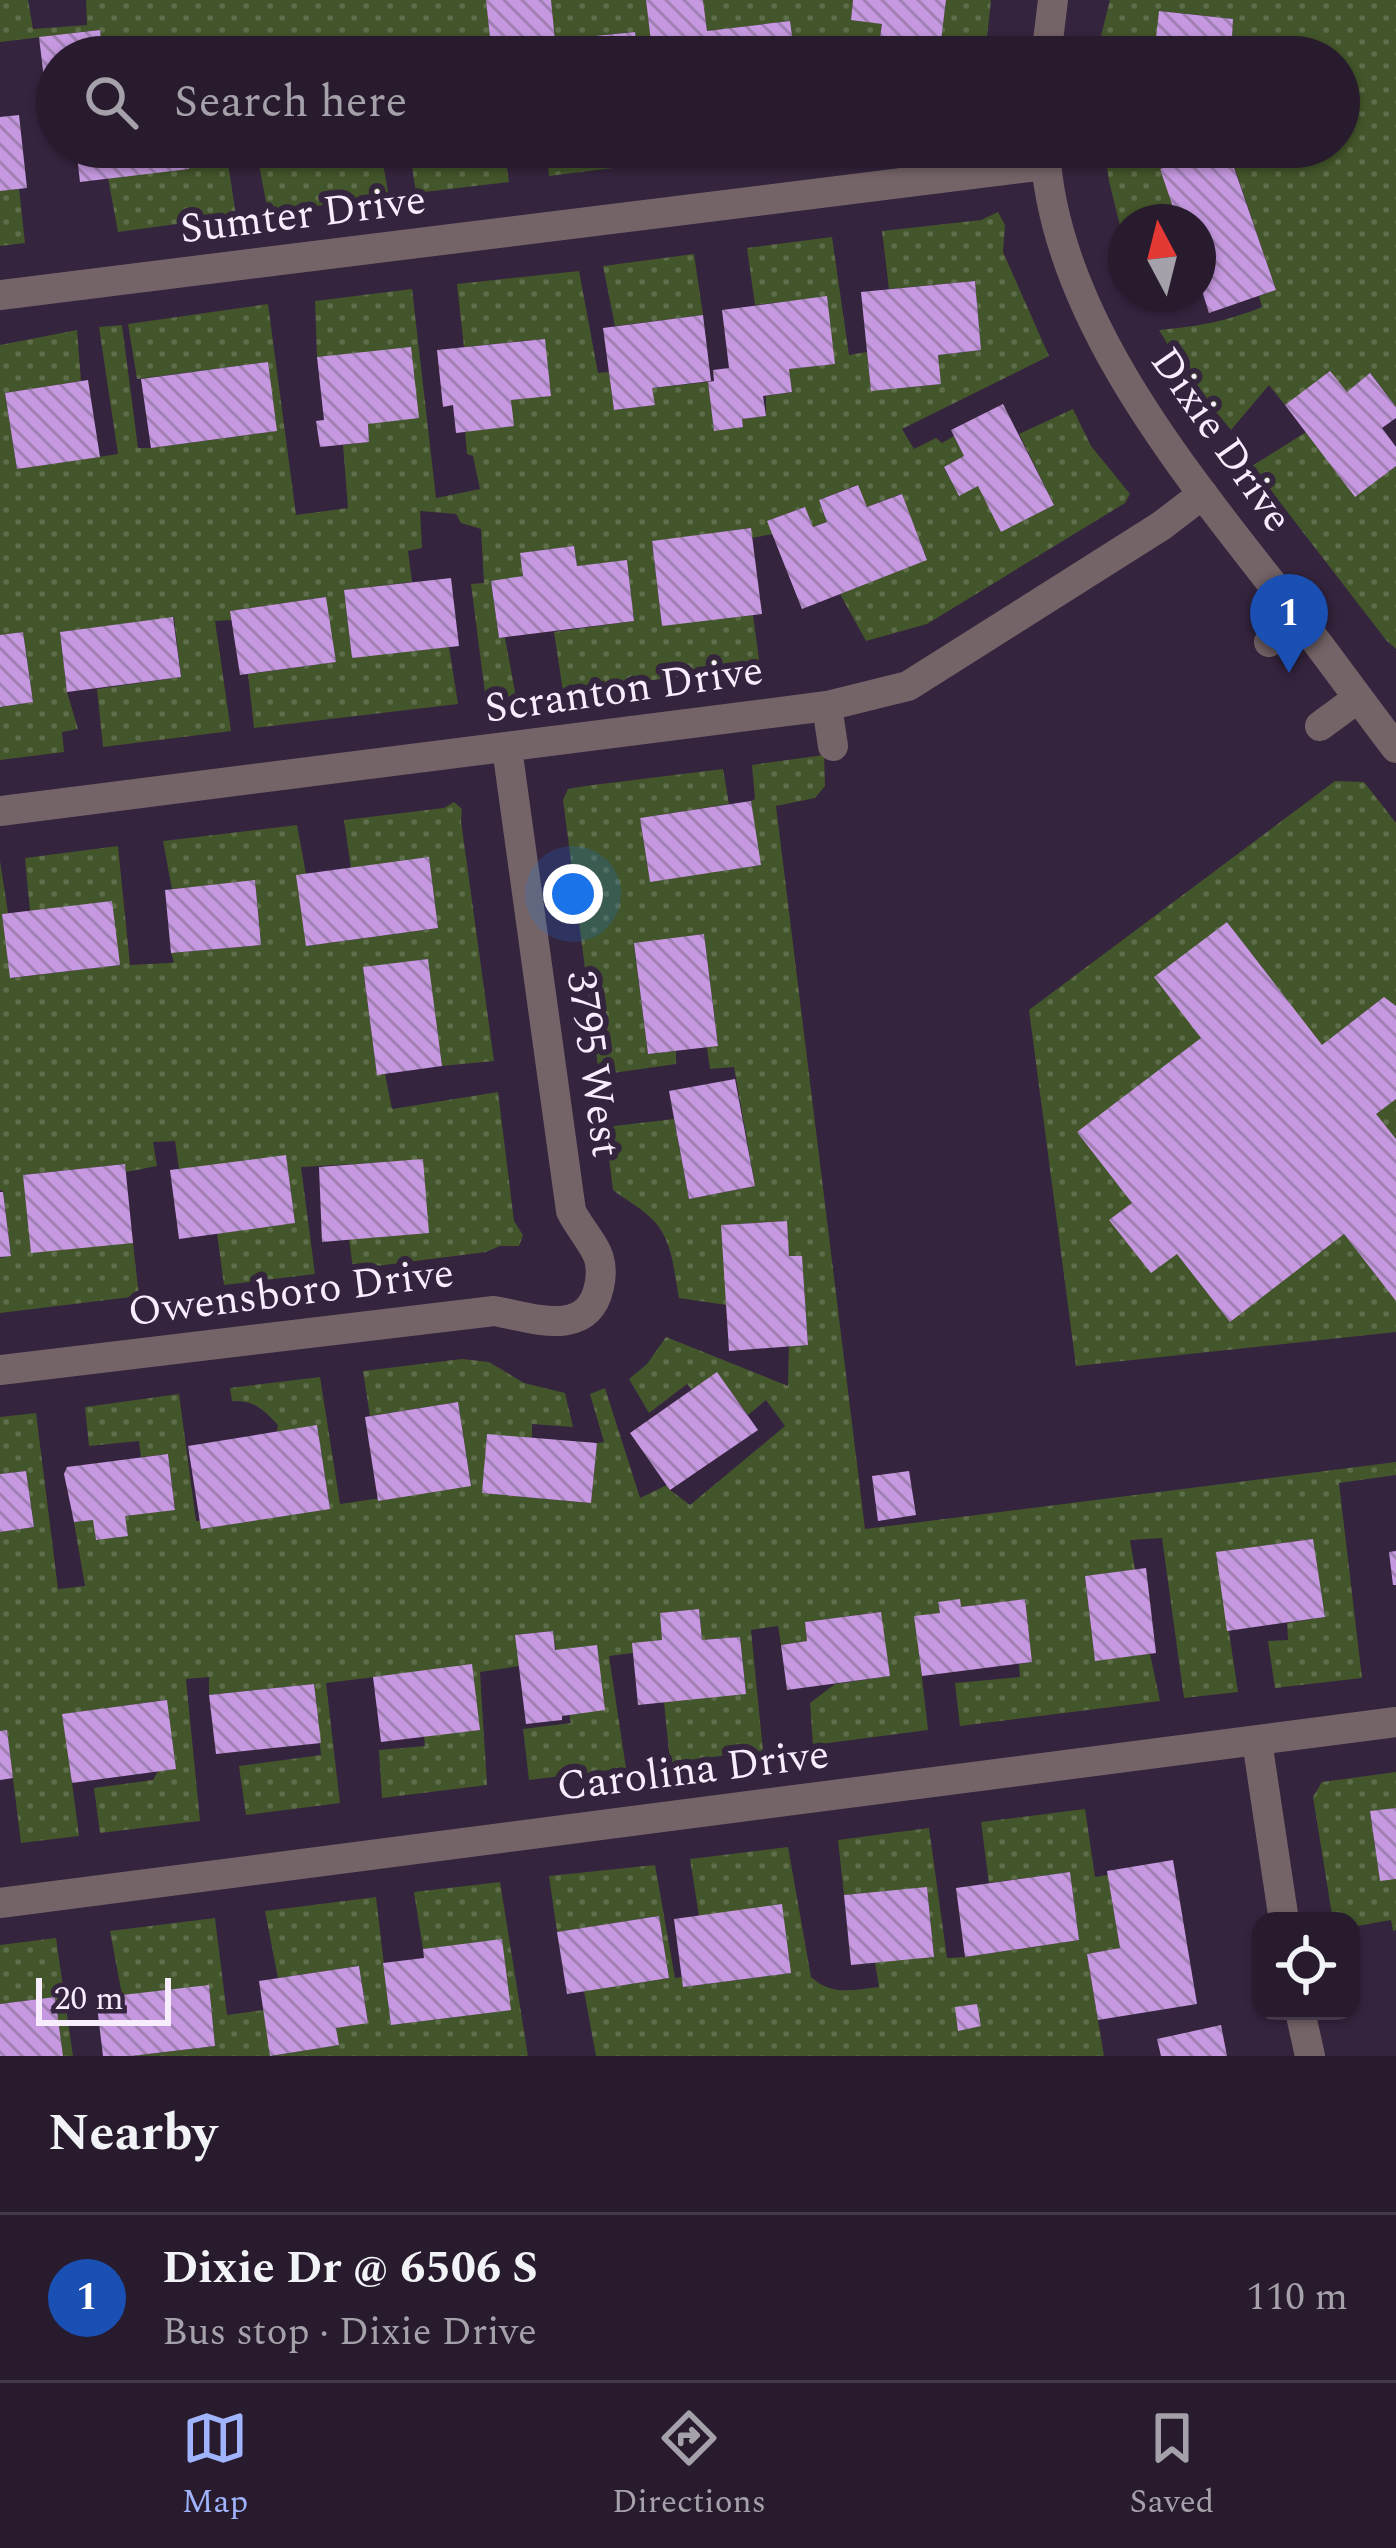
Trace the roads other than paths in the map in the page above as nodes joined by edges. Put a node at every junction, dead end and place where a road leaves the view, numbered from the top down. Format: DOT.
graph roads {
  1 [pos="1053,0"];
  2 [pos="1049,36"];
  3 [pos="956,168"];
  4 [pos="1048,168"];
  5 [pos="0,295"];
  6 [pos="1203,494"];
  7 [pos="1300,620"];
  8 [pos="1269,642"];
  9 [pos="1358,698"];
  10 [pos="827,706"];
  11 [pos="1320,726"];
  12 [pos="833,746"];
  13 [pos="507,748"];
  14 [pos="1396,748"];
  15 [pos="0,811"];
  16 [pos="588,1310"];
  17 [pos="0,1370"];
  18 [pos="1396,1722"];
  19 [pos="1257,1741"];
  20 [pos="0,1903"];
  21 [pos="1283,1912"];
  22 [pos="1302,2020"];
  23 [pos="1310,2056"];
  1 -- 2 [label="street"];
  3 -- 5 [label="street, Sumter Drive"];
  4 -- 6 [label="street, Dixie Drive"];
  6 -- 7 [label="street, Dixie Drive"];
  6 -- 10 [label="street, Scranton Drive"];
  7 -- 8 [label="street"];
  7 -- 9 [label="street, Dixie Drive"];
  9 -- 11 [label="street"];
  9 -- 14 [label="street, Dixie Drive"];
  10 -- 12 [label="street"];
  10 -- 13 [label="street, Scranton Drive"];
  13 -- 15 [label="street, Scranton Drive"];
  13 -- 16 [label="street, 3795 West"];
  16 -- 17 [label="street, Owensboro Drive"];
  18 -- 19 [label="street, Carolina Drive"];
  19 -- 20 [label="street, Carolina Drive"];
  19 -- 21 [label="street"];
  22 -- 23 [label="street"];
}
